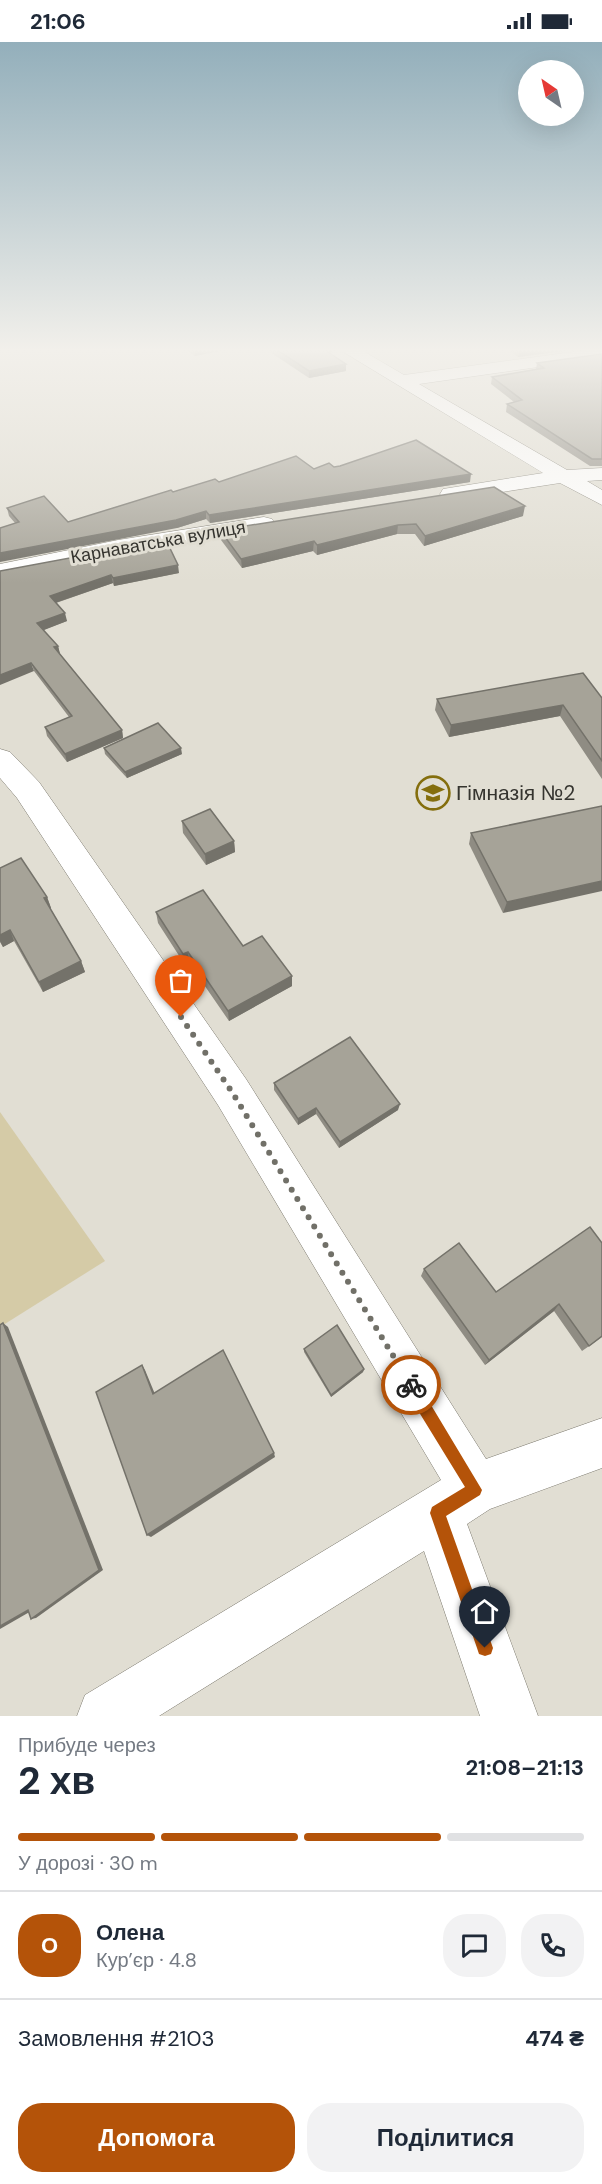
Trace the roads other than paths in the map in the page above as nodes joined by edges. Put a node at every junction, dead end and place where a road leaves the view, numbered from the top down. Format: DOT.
graph roads {
  1 [pos="478,426"];
  2 [pos="602,474"];
  3 [pos="564,476"];
  4 [pos="435,497"];
  5 [pos="602,499"];
  6 [pos="282,521"];
  7 [pos="0,571"];
  8 [pos="0,759"];
  9 [pos="602,1443"];
  10 [pos="456,1501"];
  11 [pos="106,1716"];
  12 [pos="509,1716"];
  1 -- 3 [label="street"];
  2 -- 3 [label="street"];
  3 -- 4 [label="street"];
  3 -- 5 [label="street"];
  6 -- 7 [label="street, Карнаватська вулиця"];
  8 -- 10 [label="street"];
  9 -- 10 [label="street"];
  10 -- 11 [label="street"];
  10 -- 12 [label="street"];
}
